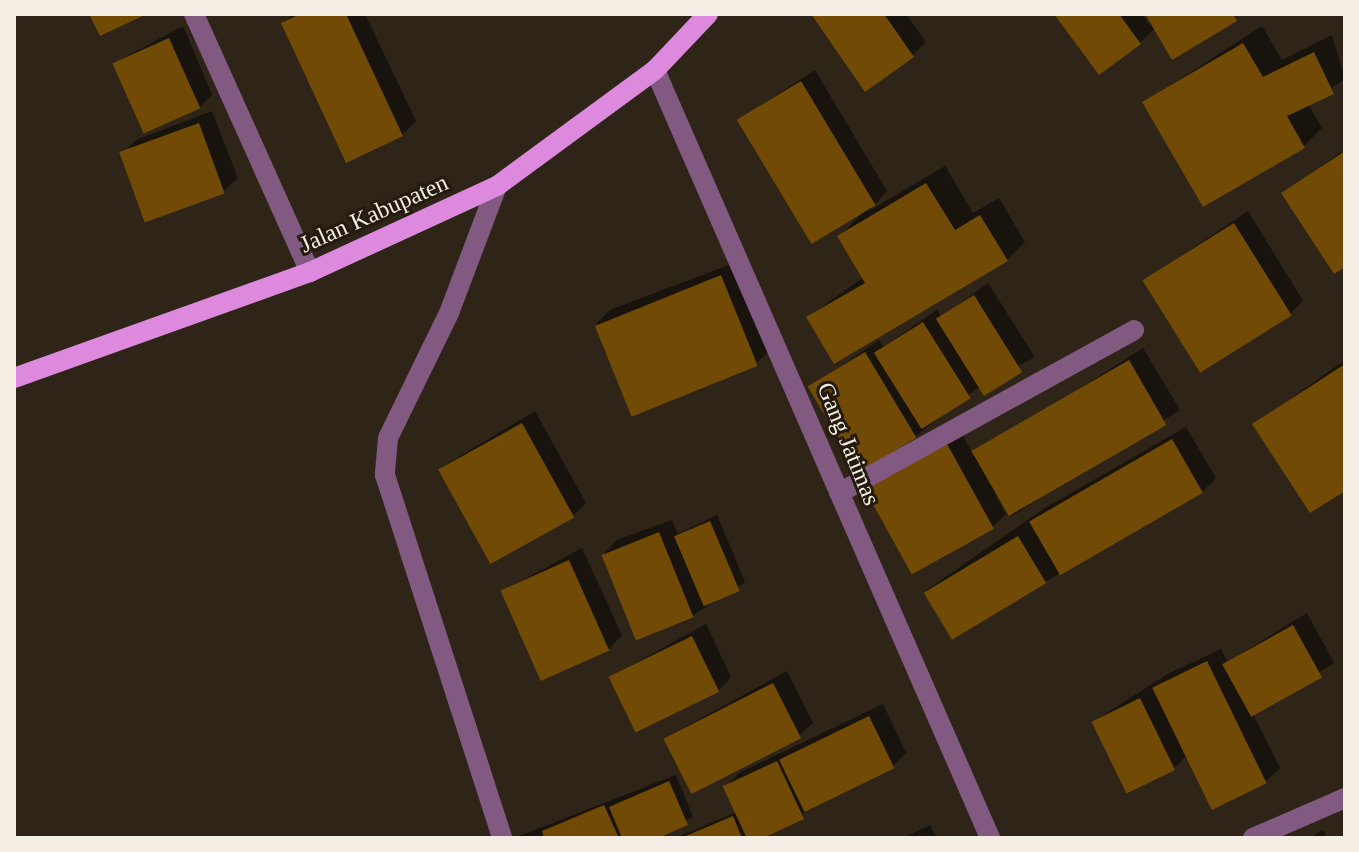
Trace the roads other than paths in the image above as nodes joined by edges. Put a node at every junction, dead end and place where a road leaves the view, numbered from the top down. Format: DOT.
graph roads {
  1 [pos="194,14"];
  2 [pos="708,14"];
  3 [pos="655,70"];
  4 [pos="497,186"];
  5 [pos="310,272"];
  6 [pos="1134,330"];
  7 [pos="14,378"];
  8 [pos="839,493"];
  9 [pos="1345,798"];
  10 [pos="502,838"];
  11 [pos="990,838"];
  12 [pos="1253,838"];
  1 -- 5 [label="street"];
  2 -- 3 [label="main road, Jalan Kabupaten"];
  3 -- 4 [label="main road, Jalan Kabupaten"];
  3 -- 8 [label="street, Gang Jatimas"];
  4 -- 5 [label="main road, Jalan Kabupaten"];
  4 -- 10 [label="street"];
  5 -- 7 [label="main road, Jalan Kabupaten"];
  6 -- 8 [label="street"];
  8 -- 11 [label="street, Gang Jatimas"];
  9 -- 12 [label="street"];
}
